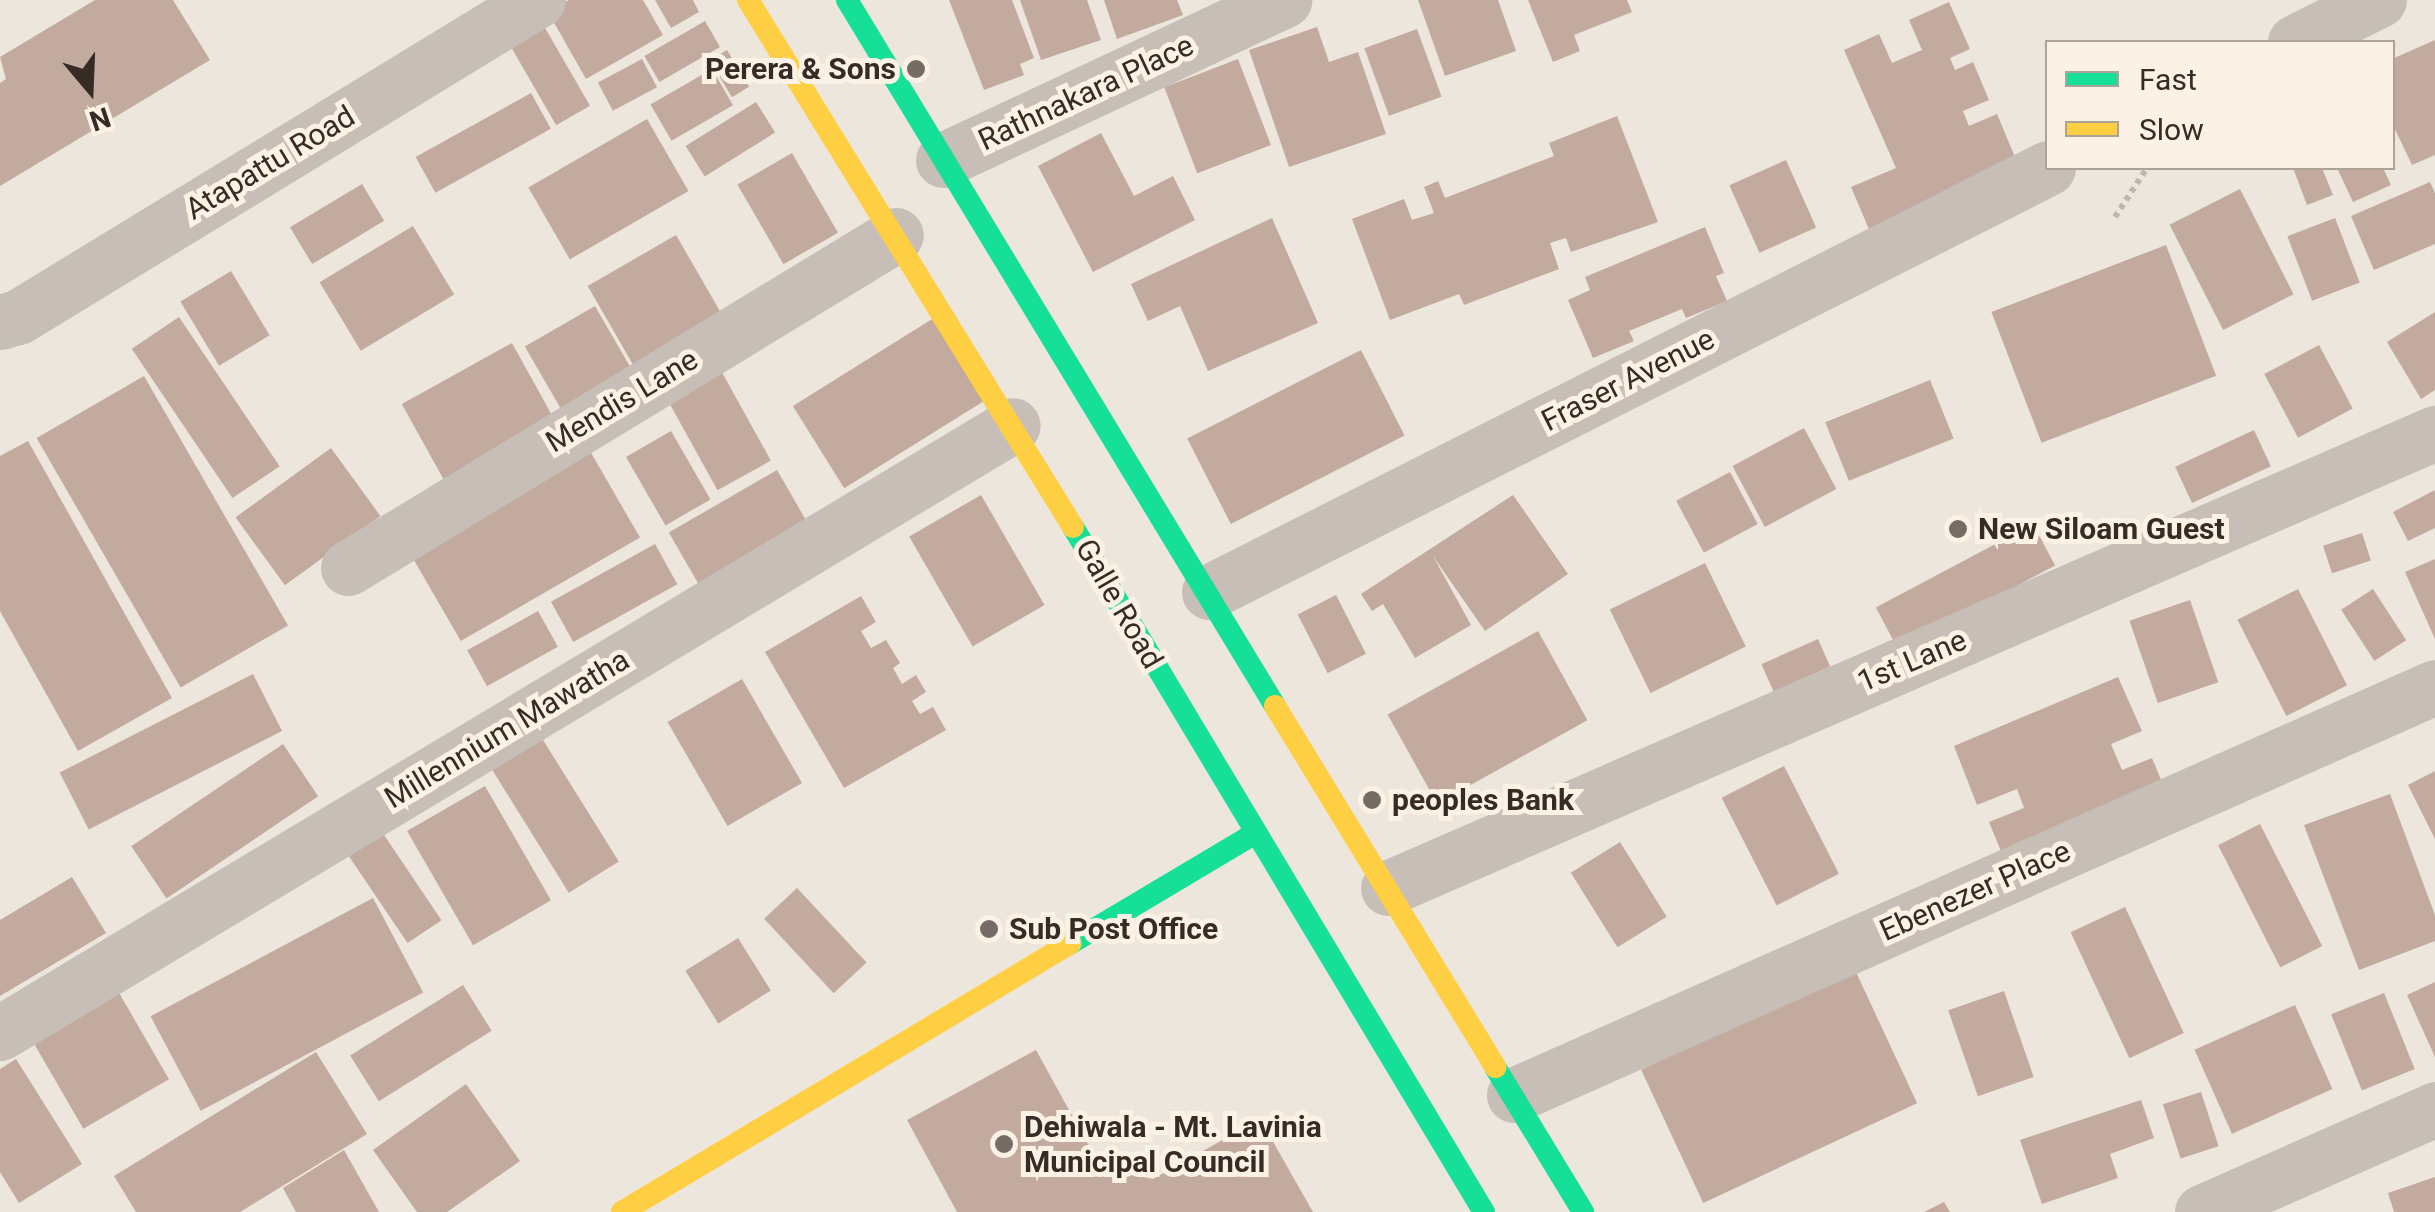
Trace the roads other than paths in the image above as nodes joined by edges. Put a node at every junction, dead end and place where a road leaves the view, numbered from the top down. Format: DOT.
graph roads {
  1 [pos="538,0"];
  2 [pos="748,0"];
  3 [pos="847,0"];
  4 [pos="1284,0"];
  5 [pos="2379,0"];
  6 [pos="2299,40"];
  7 [pos="943,160"];
  8 [pos="2045,170"];
  9 [pos="896,235"];
  10 [pos="0,322"];
  11 [pos="1013,425"];
  12 [pos="2435,433"];
  13 [pos="348,568"];
  14 [pos="1209,592"];
  15 [pos="2435,687"];
  16 [pos="1254,834"];
  17 [pos="1388,888"];
  18 [pos="0,1033"];
  19 [pos="1514,1094"];
  20 [pos="2435,1110"];
  21 [pos="622,1212"];
  22 [pos="1484,1212"];
  23 [pos="1583,1212"];
  24 [pos="2202,1212"];
  1 -- 10 [label="street, Atapattu Road"];
  2 -- 9 [label="main road, Galle Road"];
  3 -- 7 [label="main road"];
  4 -- 7 [label="street, Rathnakara Place"];
  5 -- 6 [label="street"];
  7 -- 14 [label="main road"];
  8 -- 14 [label="street, Fraser Avenue"];
  9 -- 11 [label="main road, Galle Road"];
  9 -- 13 [label="street, Mendis Lane"];
  11 -- 16 [label="main road, Galle Road"];
  11 -- 18 [label="street, Millennium Mawatha"];
  12 -- 17 [label="street, 1st Lane"];
  14 -- 17 [label="main road"];
  15 -- 19 [label="street, Ebenezer Place"];
  16 -- 21 [label="main road"];
  16 -- 22 [label="main road, Galle Road"];
  17 -- 19 [label="main road"];
  19 -- 23 [label="main road"];
  20 -- 24 [label="street"];
}
